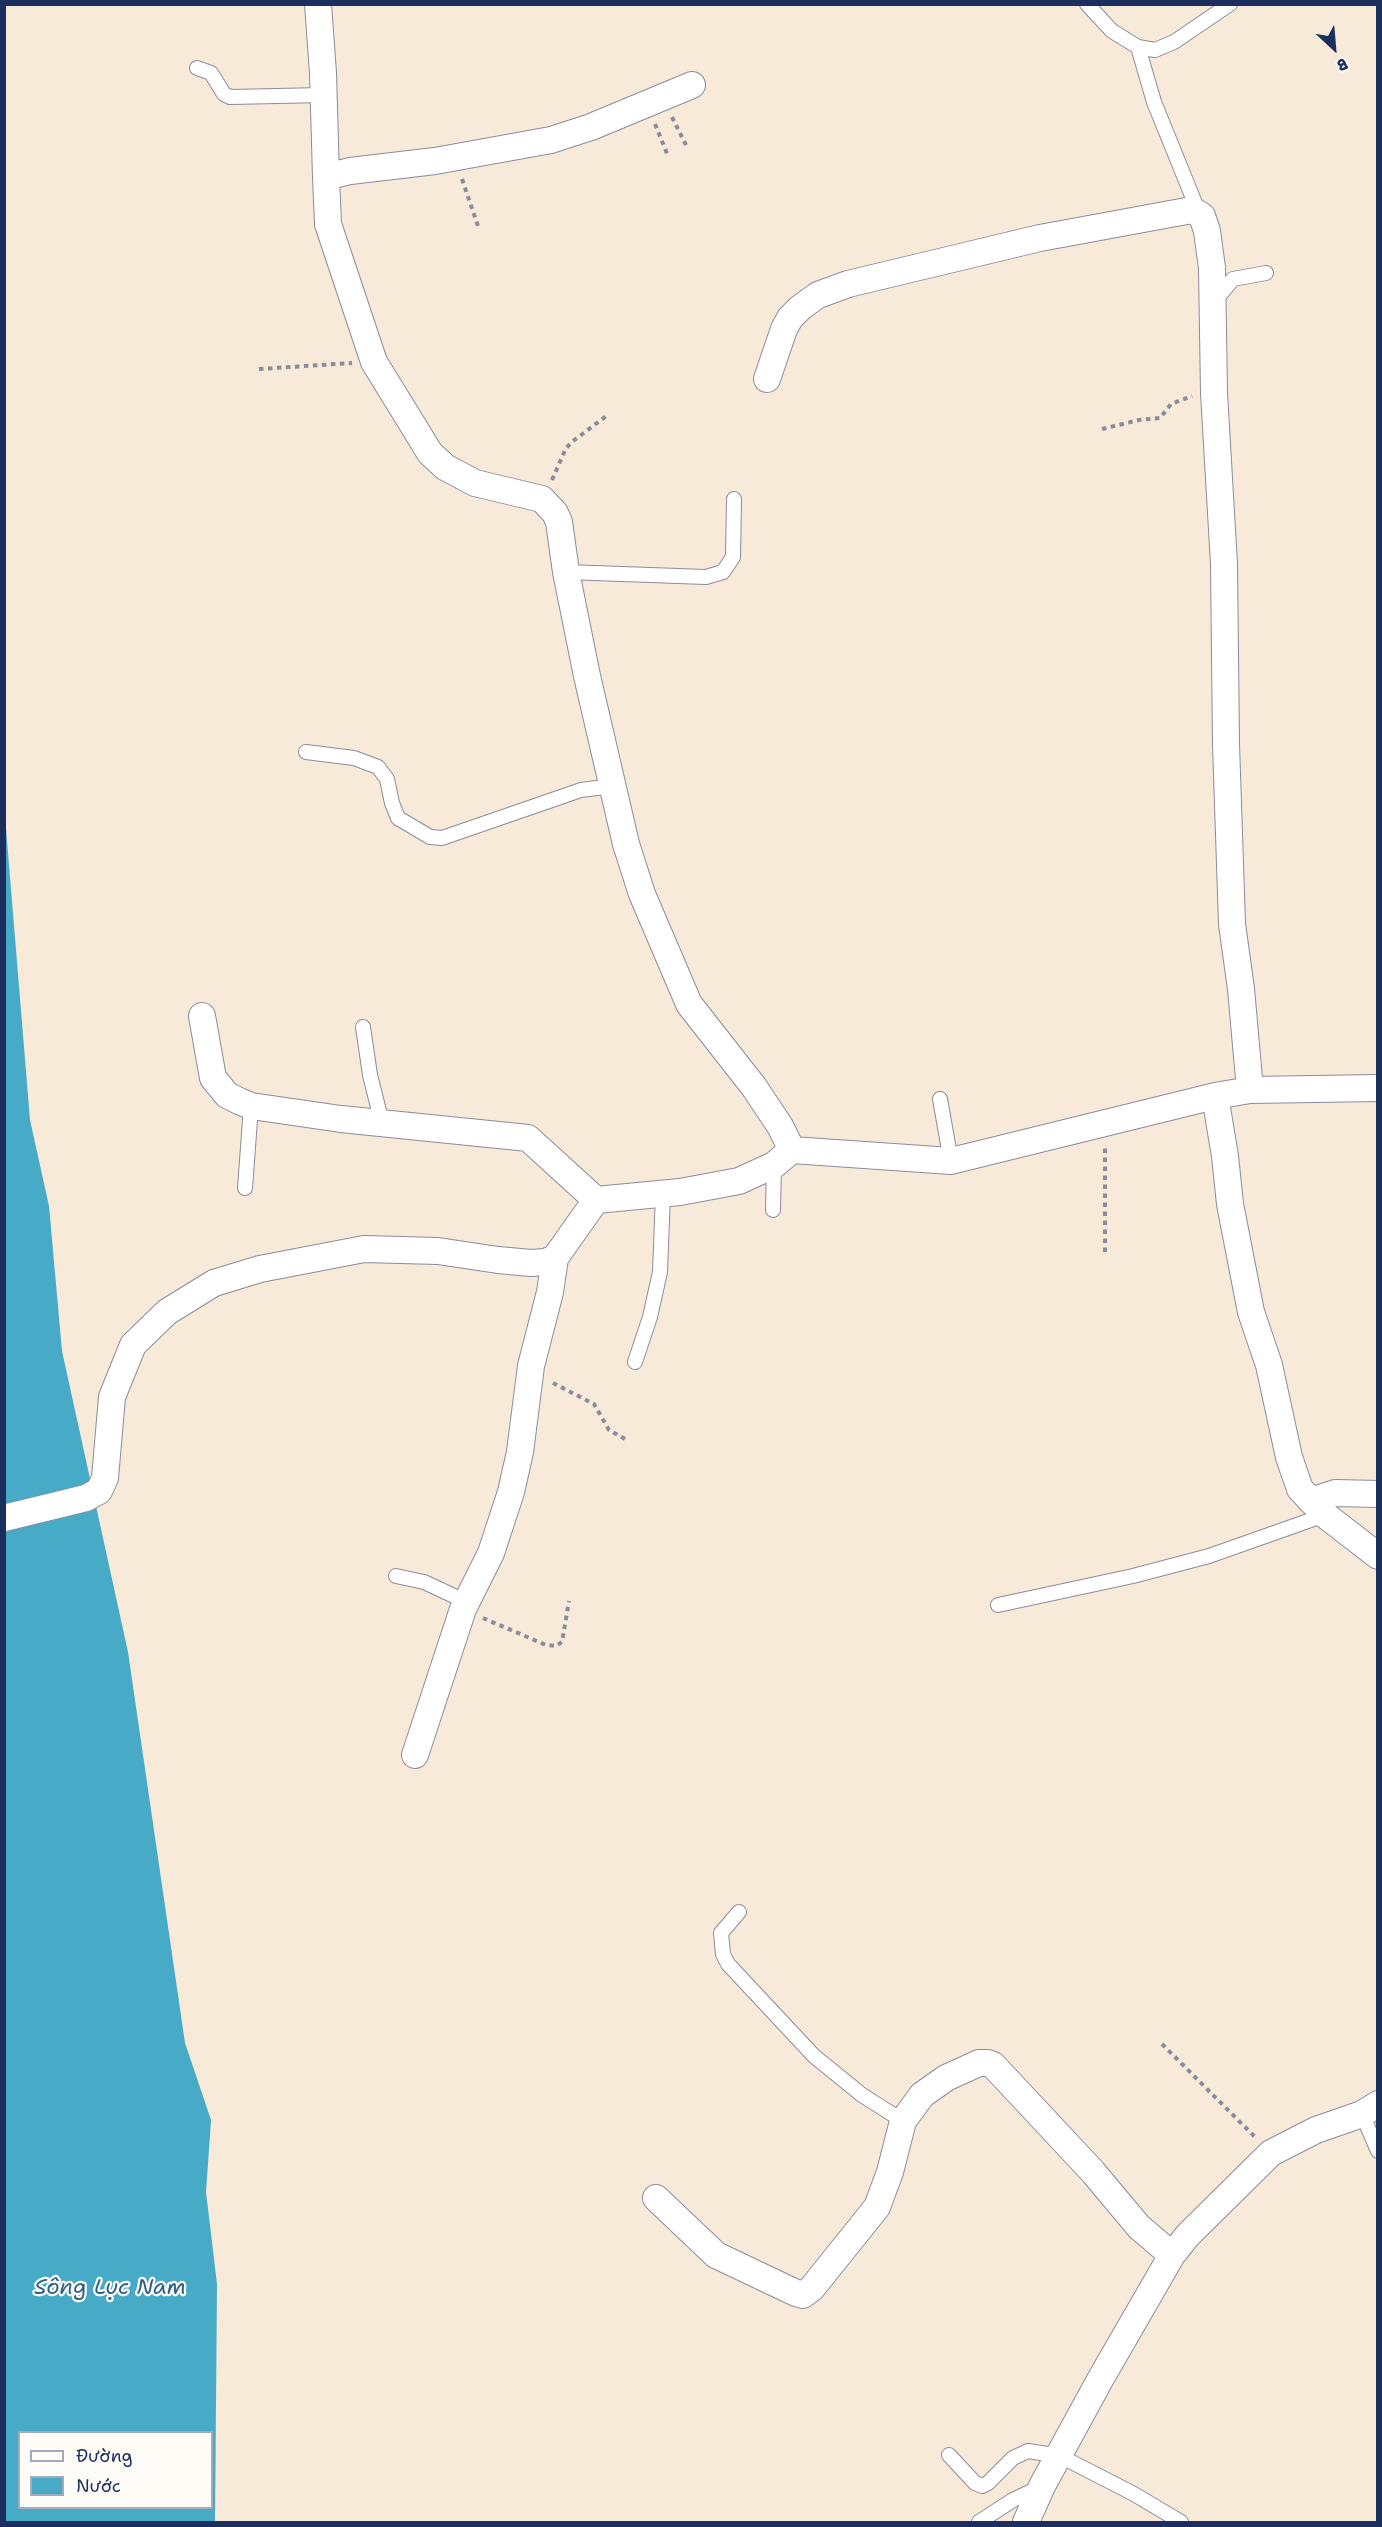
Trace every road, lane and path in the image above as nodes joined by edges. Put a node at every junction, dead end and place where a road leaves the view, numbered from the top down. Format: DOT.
graph roads {
  1 [pos="318,4"];
  2 [pos="1088,4"];
  3 [pos="1230,4"];
  4 [pos="1138,47"];
  5 [pos="197,68"];
  6 [pos="692,85"];
  7 [pos="324,95"];
  8 [pos="655,100"];
  9 [pos="687,147"];
  10 [pos="668,156"];
  11 [pos="454,158"];
  12 [pos="326,177"];
  13 [pos="1199,213"];
  14 [pos="479,229"];
  15 [pos="1266,273"];
  16 [pos="1212,304"];
  17 [pos="374,362"];
  18 [pos="259,369"];
  19 [pos="767,379"];
  20 [pos="1214,393"];
  21 [pos="609,414"];
  22 [pos="1102,429"];
  23 [pos="542,499"];
  24 [pos="734,499"];
  25 [pos="566,572"];
  26 [pos="306,752"];
  27 [pos="612,786"];
  28 [pos="202,1016"];
  29 [pos="363,1027"];
  30 [pos="1377,1089"];
  31 [pos="1250,1090"];
  32 [pos="1215,1095"];
  33 [pos="940,1099"];
  34 [pos="251,1106"];
  35 [pos="382,1123"];
  36 [pos="1105,1124"];
  37 [pos="783,1158"];
  38 [pos="951,1161"];
  39 [pos="245,1188"];
  40 [pos="663,1194"];
  41 [pos="596,1200"];
  42 [pos="773,1210"];
  43 [pos="1105,1252"];
  44 [pos="555,1258"];
  45 [pos="635,1362"];
  46 [pos="531,1366"];
  47 [pos="625,1439"];
  48 [pos="1377,1494"];
  49 [pos="1318,1508"];
  50 [pos="4,1518"];
  51 [pos="1377,1556"];
  52 [pos="396,1576"];
  53 [pos="569,1601"];
  54 [pos="998,1605"];
  55 [pos="465,1606"];
  56 [pos="415,1755"];
  57 [pos="740,1912"];
  58 [pos="1162,2044"];
  59 [pos="1370,2109"];
  60 [pos="903,2121"];
  61 [pos="1377,2151"];
  62 [pos="1271,2154"];
  63 [pos="656,2198"];
  64 [pos="1172,2255"];
  65 [pos="949,2455"];
  66 [pos="1060,2456"];
  67 [pos="1042,2486"];
  68 [pos="979,2523"];
  69 [pos="1026,2523"];
  70 [pos="1181,2523"];
  1 -- 7 [label="street"];
  2 -- 4 [label="lane"];
  3 -- 4 [label="lane"];
  4 -- 13 [label="lane"];
  5 -- 7 [label="lane"];
  6 -- 8 [label="street"];
  7 -- 12 [label="street"];
  8 -- 9 [label="path"];
  8 -- 10 [label="path"];
  8 -- 11 [label="street"];
  11 -- 12 [label="street"];
  11 -- 14 [label="path"];
  12 -- 17 [label="street"];
  13 -- 16 [label="street"];
  13 -- 19 [label="street"];
  15 -- 16 [label="lane"];
  16 -- 20 [label="street"];
  17 -- 18 [label="path"];
  17 -- 23 [label="street"];
  20 -- 22 [label="path"];
  20 -- 31 [label="street"];
  21 -- 23 [label="path"];
  23 -- 25 [label="street"];
  24 -- 25 [label="lane"];
  25 -- 27 [label="street"];
  26 -- 27 [label="lane"];
  27 -- 37 [label="street"];
  28 -- 34 [label="street"];
  29 -- 35 [label="lane"];
  30 -- 31 [label="street"];
  31 -- 32 [label="street"];
  32 -- 36 [label="street"];
  32 -- 49 [label="street"];
  33 -- 38 [label="lane"];
  34 -- 35 [label="street"];
  34 -- 39 [label="lane"];
  35 -- 41 [label="street"];
  36 -- 38 [label="street"];
  36 -- 43 [label="path"];
  37 -- 38 [label="street"];
  37 -- 40 [label="street"];
  37 -- 42 [label="lane"];
  40 -- 41 [label="street"];
  40 -- 45 [label="lane"];
  41 -- 44 [label="street"];
  44 -- 46 [label="street"];
  44 -- 50 [label="street"];
  46 -- 47 [label="path"];
  46 -- 55 [label="street"];
  48 -- 49 [label="street"];
  49 -- 51 [label="street"];
  49 -- 54 [label="lane"];
  52 -- 55 [label="lane"];
  53 -- 55 [label="path"];
  55 -- 56 [label="street"];
  57 -- 60 [label="lane"];
  58 -- 62 [label="path"];
  59 -- 61 [label="lane"];
  59 -- 62 [label="street"];
  60 -- 63 [label="street"];
  60 -- 64 [label="street"];
  62 -- 64 [label="street"];
  64 -- 66 [label="street"];
  65 -- 66 [label="lane"];
  66 -- 67 [label="street"];
  66 -- 70 [label="lane"];
  67 -- 68 [label="lane"];
  67 -- 69 [label="street"];
}
